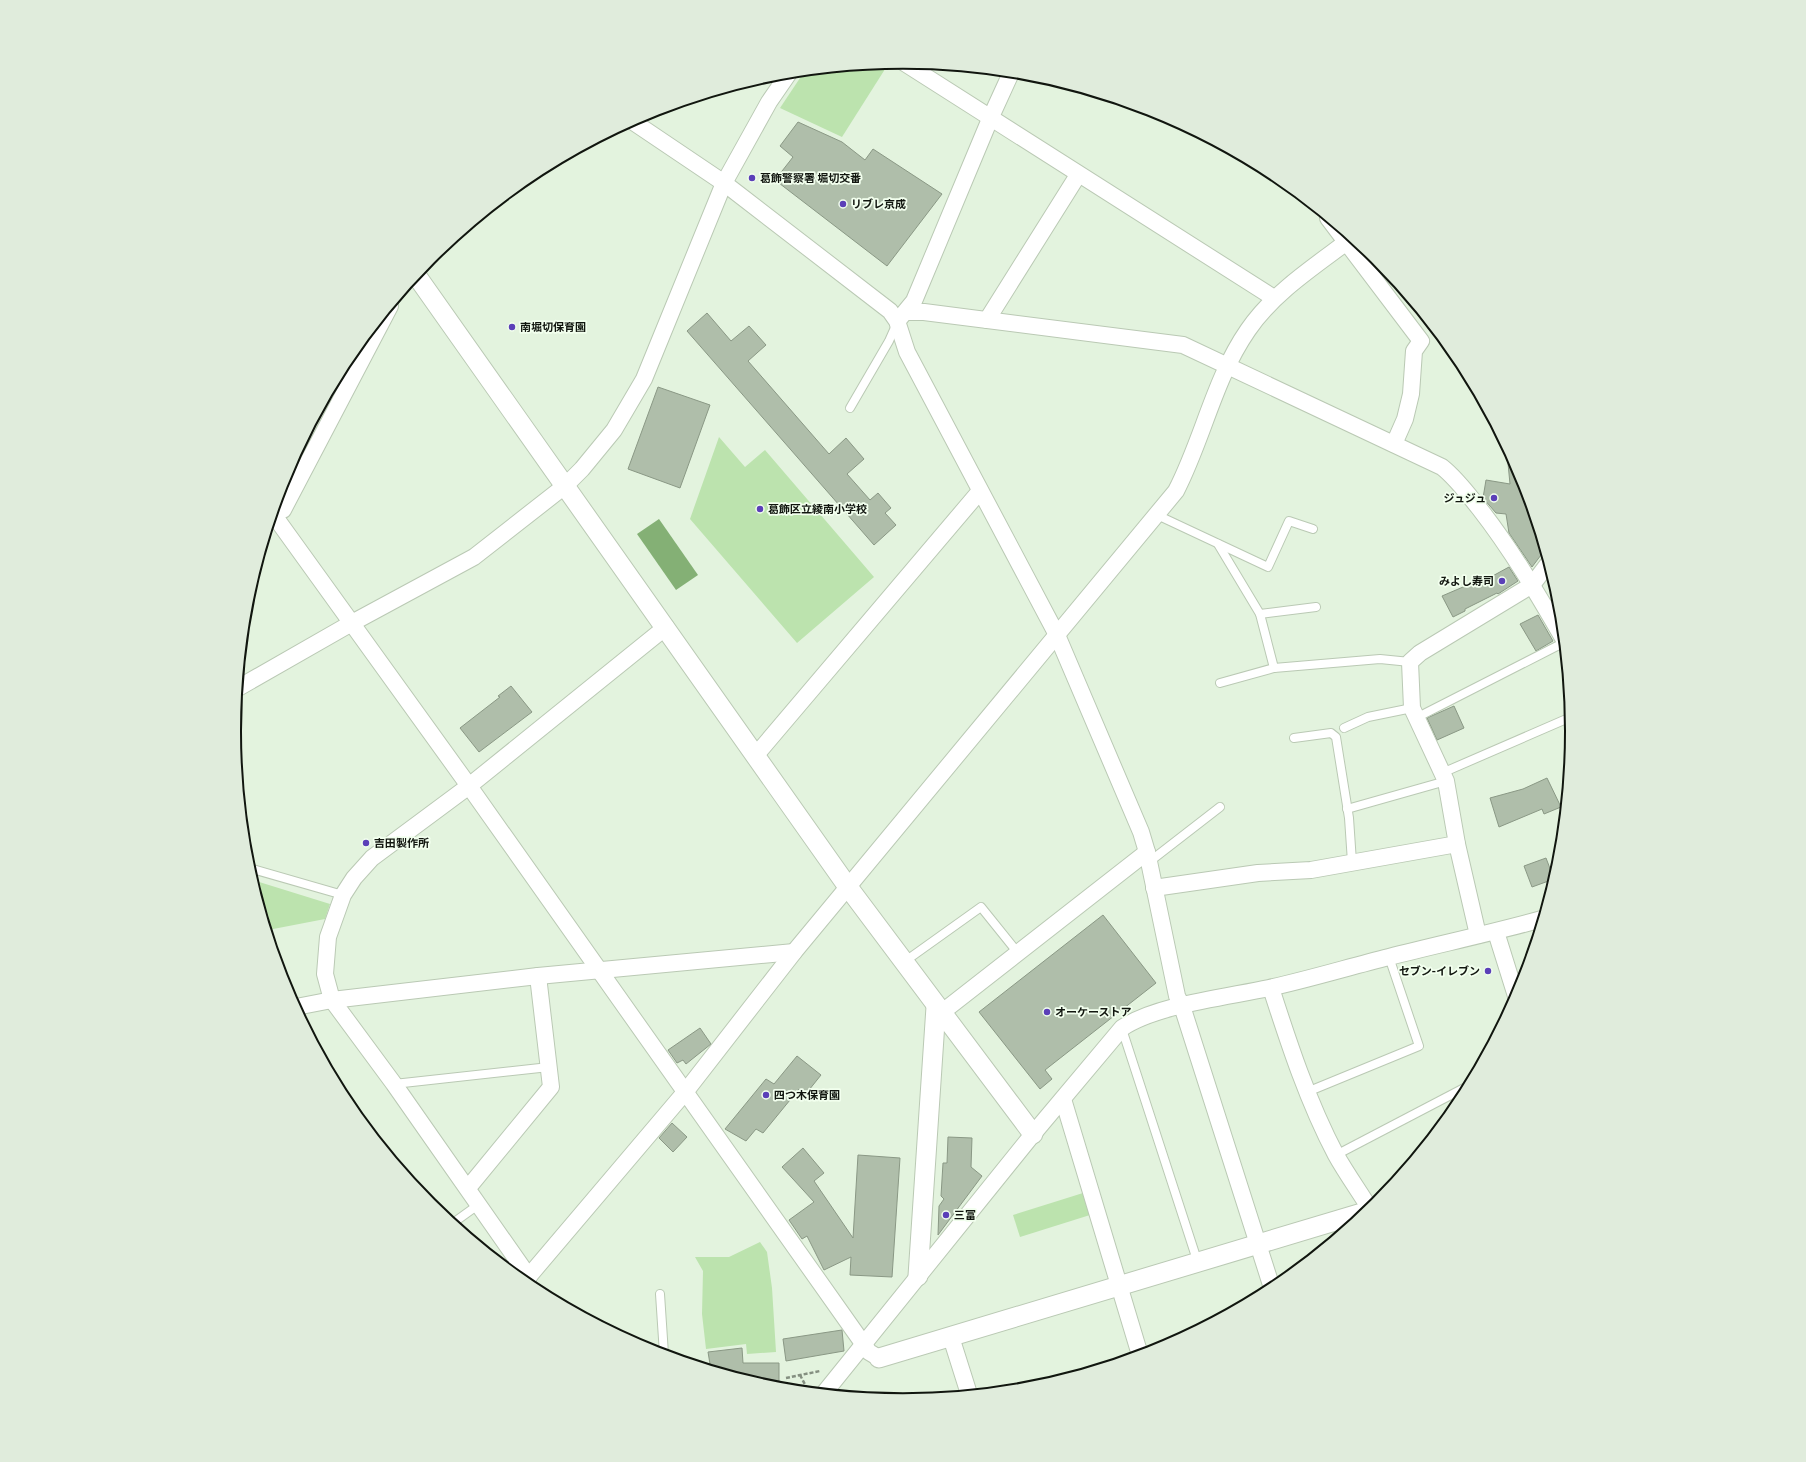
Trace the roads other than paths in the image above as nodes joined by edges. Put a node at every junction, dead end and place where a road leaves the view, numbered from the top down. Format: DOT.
graph roads {
  1 [pos="914,69"];
  2 [pos="1009,78"];
  3 [pos="785,80"];
  4 [pos="990,118"];
  5 [pos="637,125"];
  6 [pos="1078,175"];
  7 [pos="724,183"];
  8 [pos="1348,241"];
  9 [pos="1354,247"];
  10 [pos="419,280"];
  11 [pos="1274,298"];
  12 [pos="902,317"];
  13 [pos="987,320"];
  14 [pos="379,326"];
  15 [pos="1227,367"];
  16 [pos="850,408"];
  17 [pos="1394,444"];
  18 [pos="566,485"];
  19 [pos="980,491"];
  20 [pos="278,511"];
  21 [pos="1157,515"];
  22 [pos="276,518"];
  23 [pos="1313,529"];
  24 [pos="1218,544"];
  25 [pos="1544,569"];
  26 [pos="1532,585"];
  27 [pos="1316,608"];
  28 [pos="1260,614"];
  29 [pos="350,624"];
  30 [pos="1556,626"];
  31 [pos="666,627"];
  32 [pos="1057,635"];
  33 [pos="1559,645"];
  34 [pos="1410,662"];
  35 [pos="1274,668"];
  36 [pos="1220,683"];
  37 [pos="242,686"];
  38 [pos="1414,713"];
  39 [pos="1565,720"];
  40 [pos="1344,728"];
  41 [pos="1294,738"];
  42 [pos="756,755"];
  43 [pos="1444,777"];
  44 [pos="469,786"];
  45 [pos="1220,807"];
  46 [pos="1347,809"];
  47 [pos="1457,844"];
  48 [pos="1148,857"];
  49 [pos="1352,862"];
  50 [pos="256,870"];
  51 [pos="848,888"];
  52 [pos="1154,888"];
  53 [pos="343,895"];
  54 [pos="1537,920"];
  55 [pos="1496,932"];
  56 [pos="1478,935"];
  57 [pos="794,952"];
  58 [pos="1018,953"];
  59 [pos="1389,957"];
  60 [pos="903,962"];
  61 [pos="598,971"];
  62 [pos="538,976"];
  63 [pos="1271,988"];
  64 [pos="1513,988"];
  65 [pos="332,1000"];
  66 [pos="301,1006"];
  67 [pos="1182,1006"];
  68 [pos="939,1010"];
  69 [pos="1122,1028"];
  70 [pos="549,1067"];
  71 [pos="394,1084"];
  72 [pos="686,1091"];
  73 [pos="1458,1091"];
  74 [pos="1308,1092"];
  75 [pos="1063,1099"];
  76 [pos="1033,1134"];
  77 [pos="1336,1155"];
  78 [pos="468,1188"];
  79 [pos="1366,1203"];
  80 [pos="478,1205"];
  81 [pos="1351,1218"];
  82 [pos="457,1220"];
  83 [pos="1259,1245"];
  84 [pos="1198,1264"];
  85 [pos="522,1272"];
  86 [pos="918,1276"];
  87 [pos="529,1277"];
  88 [pos="1270,1282"];
  89 [pos="1120,1286"];
  90 [pos="660,1294"];
  91 [pos="951,1337"];
  92 [pos="864,1345"];
  93 [pos="664,1348"];
  94 [pos="1138,1350"];
  95 [pos="879,1358"];
  96 [pos="828,1388"];
  97 [pos="968,1389"];
  1 -- 4 [label="street"];
  2 -- 4 [label="street"];
  3 -- 7 [label="street"];
  4 -- 6 [label="street"];
  4 -- 12 [label="street"];
  5 -- 7 [label="street"];
  6 -- 11 [label="street"];
  6 -- 13 [label="street"];
  7 -- 12 [label="street"];
  7 -- 18 [label="street"];
  8 -- 11 [label="street"];
  9 -- 17 [label="street"];
  10 -- 18 [label="street"];
  11 -- 15 [label="street"];
  12 -- 13 [label="street"];
  12 -- 16 [label="lane"];
  12 -- 19 [label="street"];
  13 -- 15 [label="street"];
  14 -- 20 [label="street"];
  15 -- 17 [label="street"];
  15 -- 21 [label="street"];
  17 -- 26 [label="street"];
  18 -- 29 [label="street"];
  18 -- 31 [label="street"];
  19 -- 32 [label="street"];
  19 -- 42 [label="street"];
  21 -- 24 [label="lane"];
  21 -- 32 [label="street"];
  22 -- 29 [label="street"];
  23 -- 24 [label="lane"];
  24 -- 28 [label="lane"];
  25 -- 26 [label="street"];
  26 -- 30 [label="street"];
  26 -- 34 [label="street"];
  27 -- 28 [label="lane"];
  28 -- 35 [label="lane"];
  29 -- 37 [label="street"];
  29 -- 44 [label="street"];
  31 -- 42 [label="street"];
  31 -- 44 [label="street"];
  32 -- 48 [label="street"];
  32 -- 51 [label="street"];
  33 -- 38 [label="lane"];
  34 -- 35 [label="lane"];
  34 -- 38 [label="street"];
  35 -- 36 [label="lane"];
  38 -- 40 [label="lane"];
  38 -- 43 [label="street"];
  39 -- 43 [label="lane"];
  41 -- 46 [label="lane"];
  42 -- 51 [label="street"];
  43 -- 46 [label="lane"];
  43 -- 47 [label="street"];
  44 -- 53 [label="street"];
  44 -- 61 [label="street"];
  45 -- 48 [label="lane"];
  46 -- 49 [label="lane"];
  47 -- 49 [label="street"];
  47 -- 56 [label="street"];
  48 -- 52 [label="street"];
  48 -- 58 [label="street"];
  49 -- 52 [label="street"];
  50 -- 53 [label="lane"];
  51 -- 57 [label="street"];
  51 -- 60 [label="street"];
  52 -- 67 [label="street"];
  53 -- 65 [label="street"];
  54 -- 55 [label="street"];
  55 -- 56 [label="street"];
  55 -- 64 [label="street"];
  56 -- 59 [label="street"];
  57 -- 61 [label="street"];
  57 -- 72 [label="street"];
  58 -- 60 [label="lane"];
  58 -- 68 [label="street"];
  59 -- 63 [label="street"];
  59 -- 74 [label="lane"];
  60 -- 68 [label="street"];
  61 -- 62 [label="street"];
  61 -- 72 [label="street"];
  62 -- 65 [label="street"];
  62 -- 70 [label="street"];
  63 -- 67 [label="street"];
  63 -- 74 [label="street"];
  65 -- 66 [label="street"];
  65 -- 71 [label="street"];
  67 -- 69 [label="street"];
  67 -- 83 [label="street"];
  68 -- 76 [label="street"];
  68 -- 86 [label="street"];
  69 -- 75 [label="street"];
  69 -- 84 [label="lane"];
  70 -- 71 [label="lane"];
  70 -- 78 [label="street"];
  71 -- 78 [label="street"];
  72 -- 87 [label="street"];
  72 -- 92 [label="street"];
  73 -- 77 [label="lane"];
  74 -- 77 [label="street"];
  75 -- 76 [label="street"];
  75 -- 89 [label="street"];
  76 -- 86 [label="street"];
  77 -- 79 [label="street"];
  78 -- 80 [label="street"];
  80 -- 82 [label="lane"];
  80 -- 85 [label="street"];
  81 -- 83 [label="street"];
  83 -- 84 [label="street"];
  83 -- 88 [label="street"];
  84 -- 89 [label="street"];
  86 -- 92 [label="street"];
  89 -- 91 [label="street"];
  89 -- 94 [label="street"];
  90 -- 93 [label="lane"];
  91 -- 95 [label="street"];
  91 -- 97 [label="street"];
  92 -- 95 [label="street"];
  92 -- 96 [label="street"];
}
